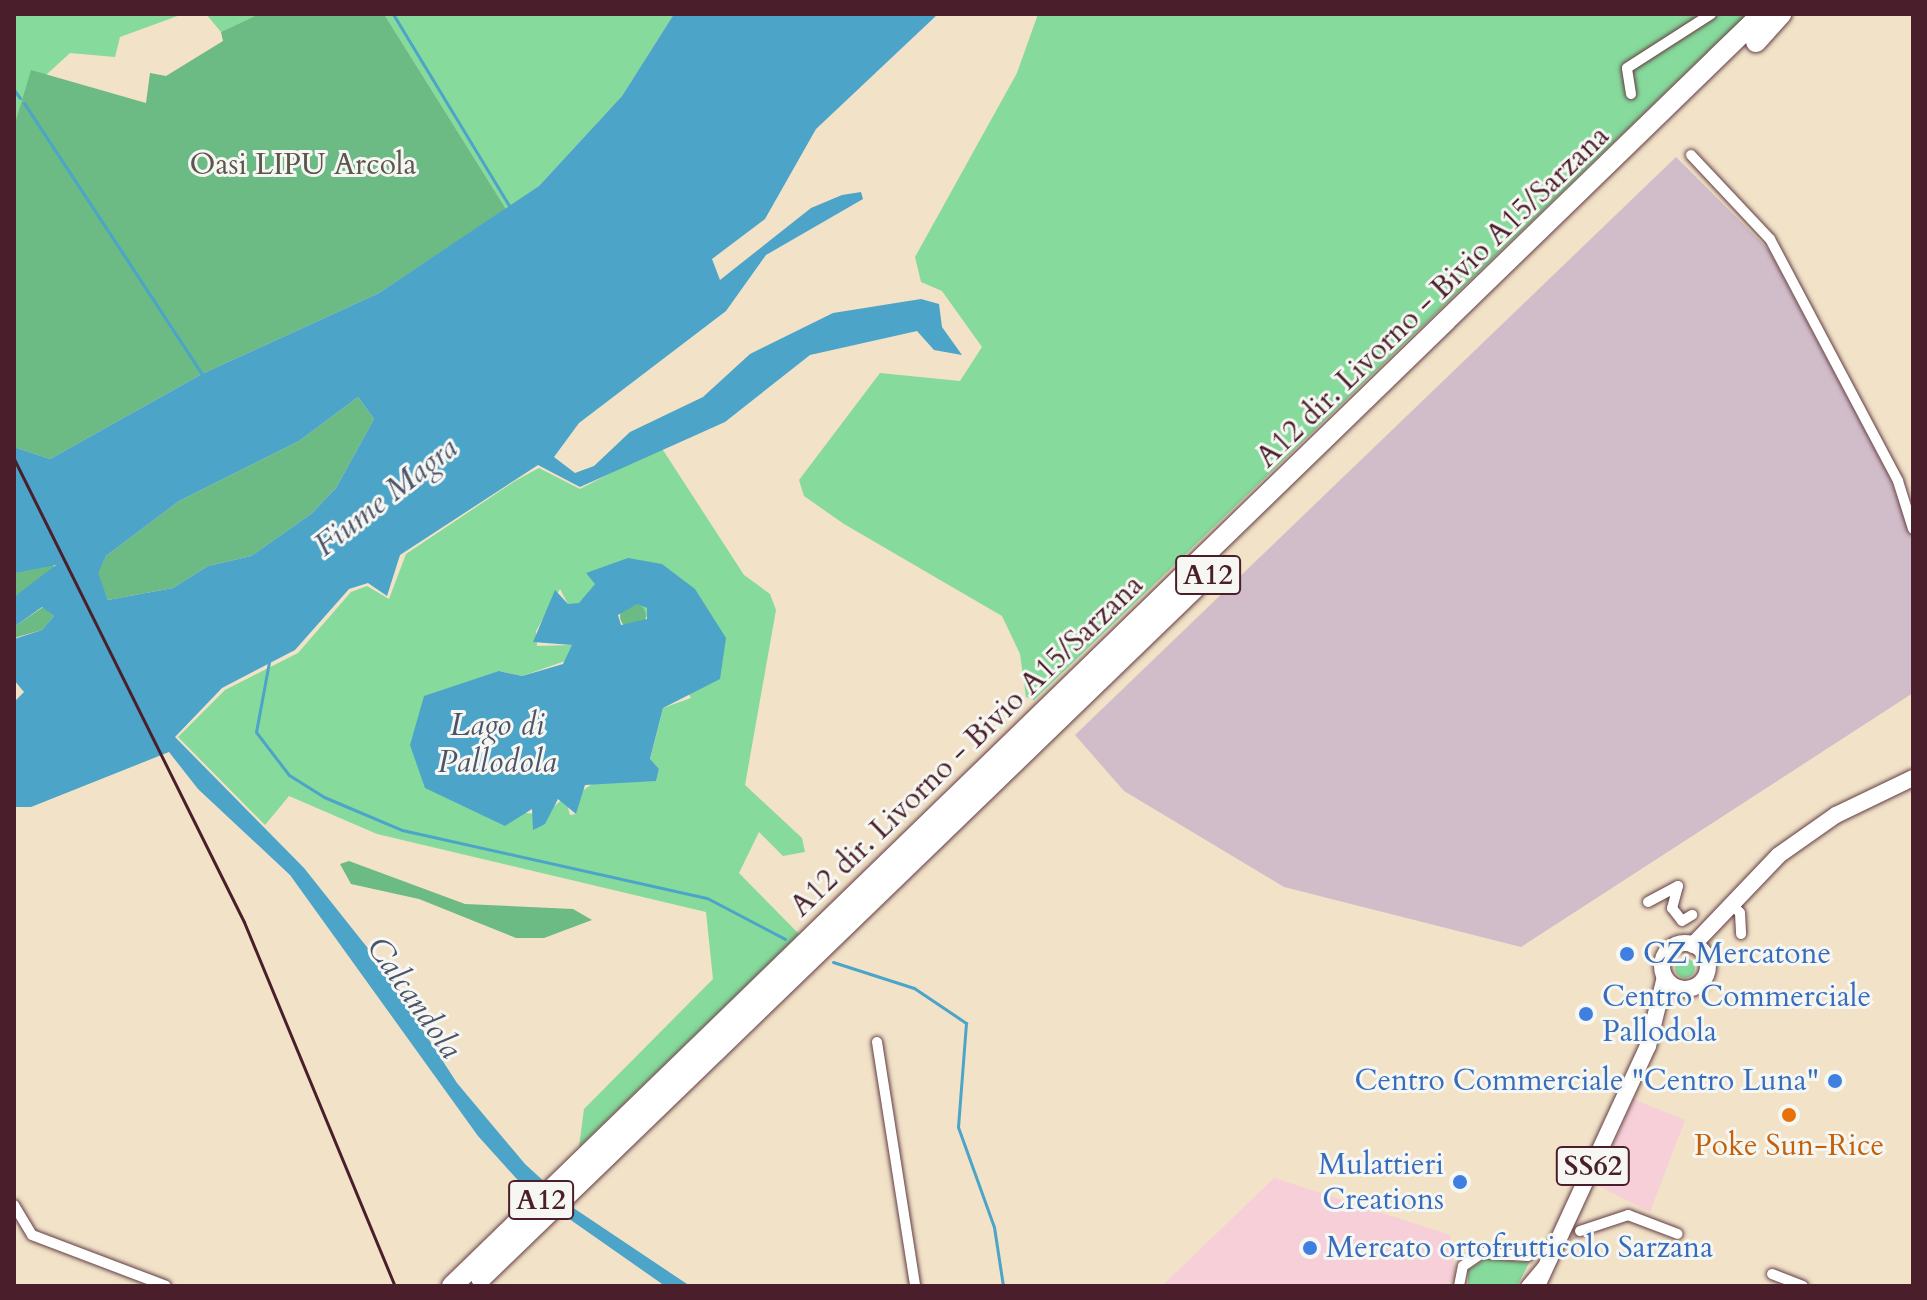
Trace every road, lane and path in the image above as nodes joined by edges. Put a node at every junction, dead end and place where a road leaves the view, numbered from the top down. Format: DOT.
graph roads {
  1 [pos="1711,14"];
  2 [pos="1762,14"];
  3 [pos="1781,14"];
  4 [pos="1631,94"];
  5 [pos="1691,155"];
  6 [pos="1913,529"];
  7 [pos="1913,778"];
  8 [pos="1648,902"];
  9 [pos="1731,903"];
  10 [pos="1692,915"];
  11 [pos="1741,934"];
  12 [pos="1693,945"];
  13 [pos="1707,961"];
  14 [pos="1665,977"];
  15 [pos="1688,989"];
  16 [pos="877,1042"];
  17 [pos="1648,1046"];
  18 [pos="631,1123"];
  19 [pos="14,1205"];
  20 [pos="1580,1231"];
  21 [pos="1678,1234"];
  22 [pos="1528,1256"];
  23 [pos="1548,1262"];
  24 [pos="1772,1274"];
  25 [pos="166,1286"];
  26 [pos="452,1286"];
  27 [pos="472,1286"];
  28 [pos="915,1286"];
  29 [pos="1459,1286"];
  30 [pos="1526,1286"];
  31 [pos="1537,1286"];
  32 [pos="1803,1286"];
  1 -- 4 [label="street"];
  2 -- 18 [label="highway, A12 dir. Livorno - Bivio A15/Sarzana / A12"];
  3 -- 18 [label="highway, A12"];
  5 -- 6 [label="street"];
  7 -- 9 [label="main road, SS62"];
  8 -- 10 [label="street"];
  9 -- 11 [label="street"];
  9 -- 12 [label="main road, SS62"];
  9 -- 13 [label="main road, SS62"];
  12 -- 13 [label="main road"];
  12 -- 14 [label="main road, SS62"];
  13 -- 15 [label="main road, SS62"];
  14 -- 15 [label="main road"];
  14 -- 17 [label="main road, SS62"];
  15 -- 17 [label="main road, SS62"];
  16 -- 28 [label="street"];
  17 -- 23 [label="main road, SS62"];
  18 -- 26 [label="highway, A12 dir. Livorno - Bivio A15/Sarzana / A12"];
  18 -- 27 [label="highway, A12"];
  19 -- 25 [label="street"];
  20 -- 21 [label="street"];
  22 -- 29 [label="street"];
  23 -- 30 [label="street"];
  23 -- 31 [label="main road, SS62"];
  24 -- 32 [label="street"];
}
